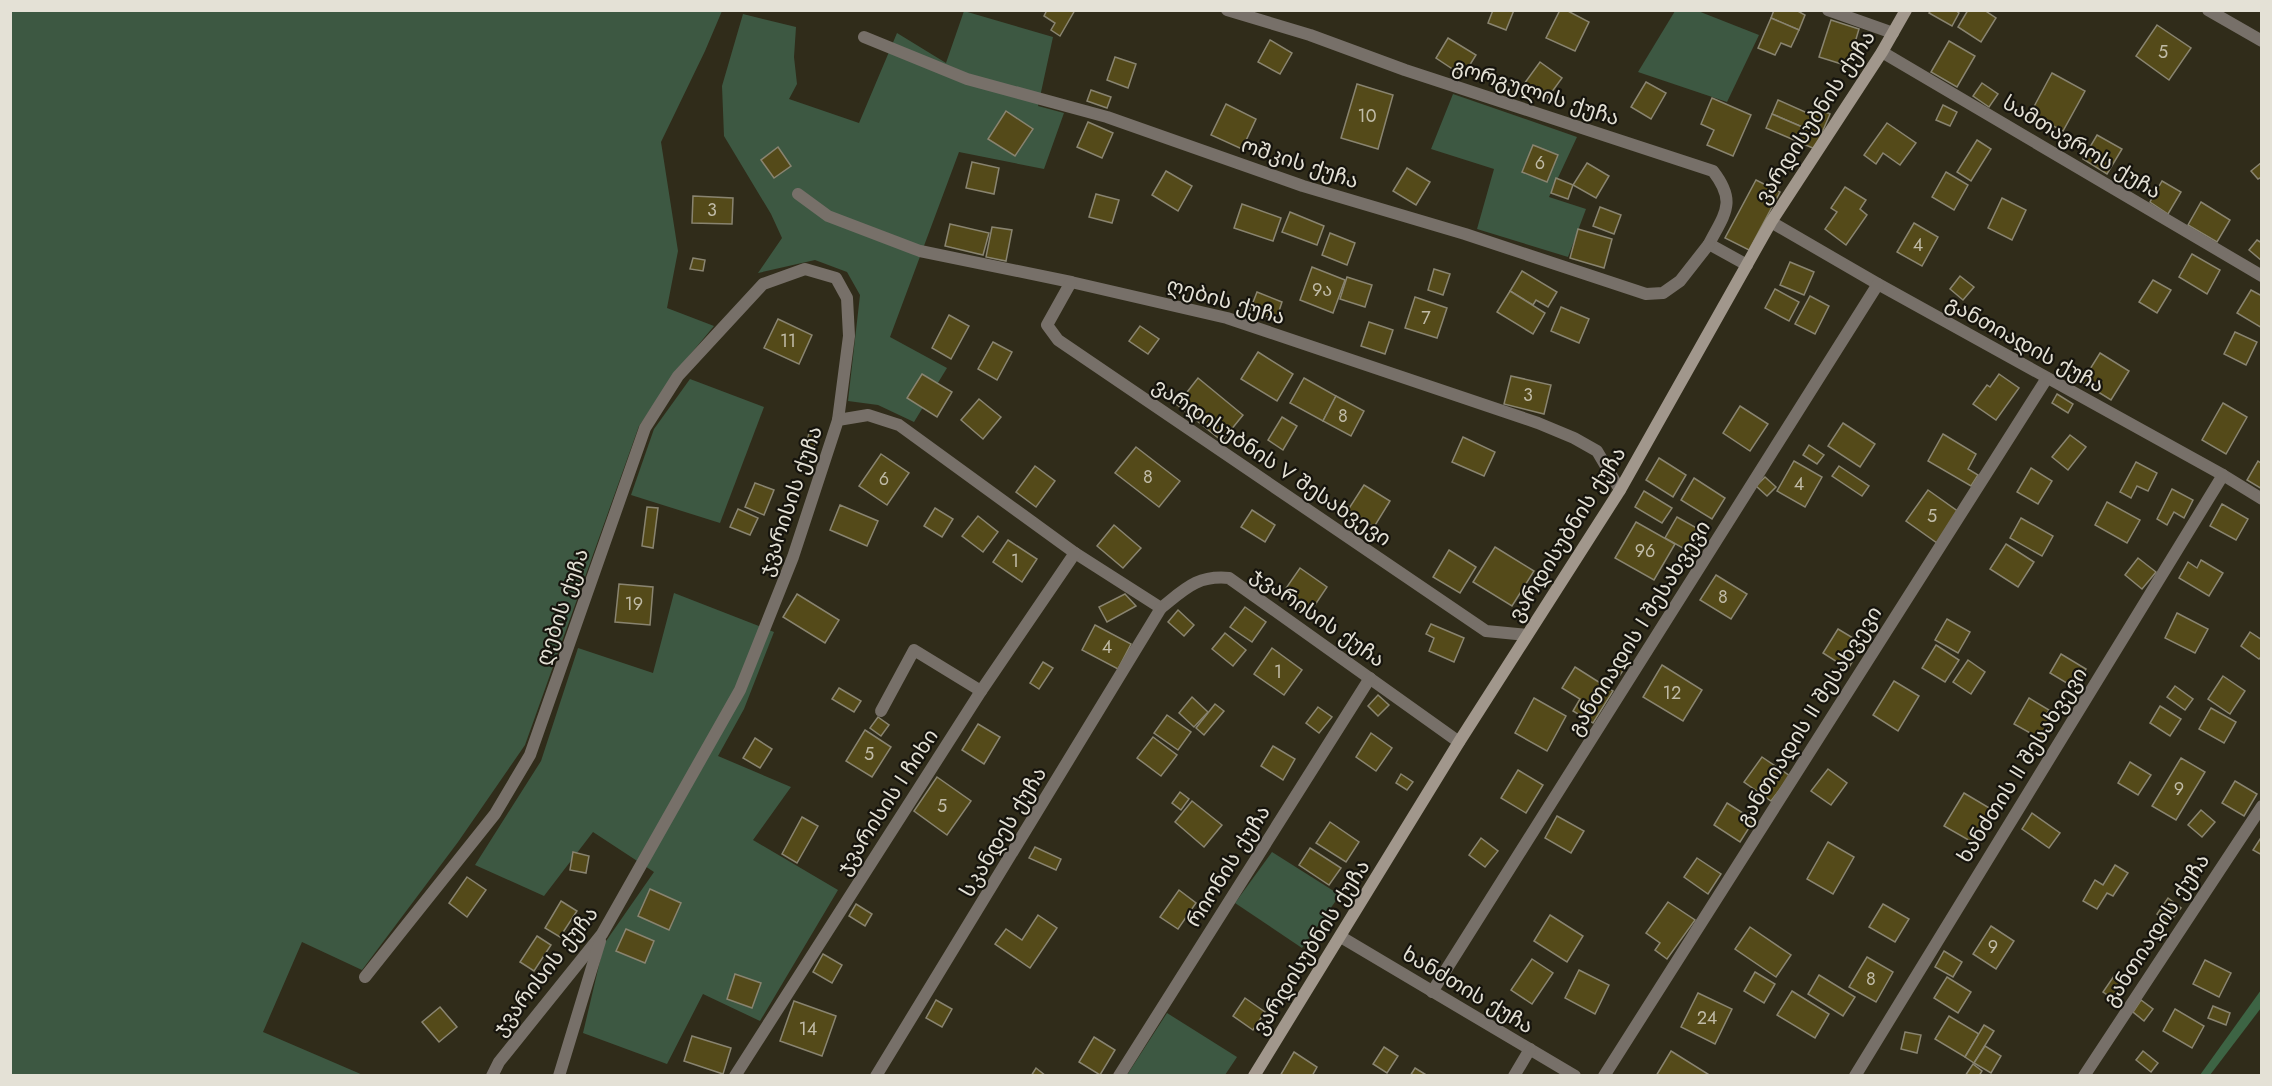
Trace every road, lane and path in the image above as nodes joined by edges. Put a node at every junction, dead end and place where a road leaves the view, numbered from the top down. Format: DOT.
graph roads {
  1 [pos="1227,10"];
  2 [pos="1828,10"];
  3 [pos="1906,10"];
  4 [pos="2208,10"];
  5 [pos="1893,33"];
  6 [pos="864,37"];
  7 [pos="2262,41"];
  8 [pos="1882,52"];
  9 [pos="798,194"];
  10 [pos="1771,222"];
  11 [pos="1709,244"];
  12 [pos="1747,265"];
  13 [pos="2262,276"];
  14 [pos="1071,282"];
  15 [pos="1878,284"];
  16 [pos="2047,378"];
  17 [pos="838,420"];
  18 [pos="2223,475"];
  19 [pos="1620,490"];
  20 [pos="2262,499"];
  21 [pos="1075,553"];
  22 [pos="1161,608"];
  23 [pos="1527,635"];
  24 [pos="1370,678"];
  25 [pos="981,691"];
  26 [pos="881,711"];
  27 [pos="1459,742"];
  28 [pos="2262,806"];
  29 [pos="602,934"];
  30 [pos="1341,937"];
  31 [pos="365,977"];
  32 [pos="1432,992"];
  33 [pos="1530,1049"];
  34 [pos="492,1076"];
  35 [pos="559,1076"];
  36 [pos="735,1076"];
  37 [pos="876,1076"];
  38 [pos="1119,1076"];
  39 [pos="1254,1076"];
  40 [pos="1514,1076"];
  41 [pos="1575,1076"];
  42 [pos="1604,1076"];
  43 [pos="1855,1076"];
  44 [pos="2084,1076"];
  1 -- 11 [label="street, გორგულის ქუჩა"];
  2 -- 5 [label="street"];
  3 -- 5 [label="street, ვარდისუბნის ქუჩა"];
  4 -- 7 [label="street"];
  5 -- 8 [label="street, ვარდისუბნის ქუჩა"];
  6 -- 11 [label="street, ოშკის ქუჩა"];
  8 -- 10 [label="street, ვარდისუბნის ქუჩა"];
  8 -- 13 [label="street, სამთავროს ქუჩა"];
  9 -- 14 [label="street, ღების ქუჩა"];
  10 -- 12 [label="street, ვარდისუბნის ქუჩა"];
  10 -- 15 [label="street, განთიადის ქუჩა"];
  11 -- 12 [label="street"];
  12 -- 19 [label="street, ვარდისუბნის ქუჩა"];
  14 -- 19 [label="street, ღების ქუჩა"];
  14 -- 23 [label="street, ვარდისუბნის V შესახვევი"];
  15 -- 16 [label="street, განთიადის ქუჩა"];
  15 -- 32 [label="street, განთიადის I შესახვევი"];
  16 -- 18 [label="street, განთიადის ქუჩა"];
  16 -- 42 [label="street, განთიადის II შესახვევი"];
  17 -- 21 [label="street, ჯვარისის ქუჩა"];
  17 -- 29 [label="street, ჯვარისის ქუჩა"];
  17 -- 31 [label="street, ღების ქუჩა"];
  18 -- 20 [label="street, განთიადის ქუჩა"];
  18 -- 43 [label="street, ხანძთის II შესახვევი"];
  19 -- 23 [label="street, ვარდისუბნის ქუჩა"];
  21 -- 22 [label="street, ჯვარისის ქუჩა"];
  21 -- 25 [label="street, ჯვარისის I ჩიხი"];
  22 -- 24 [label="street, ჯვარისის ქუჩა"];
  22 -- 37 [label="street, სკანდეს ქუჩა"];
  23 -- 27 [label="street, ვარდისუბნის ქუჩა"];
  24 -- 27 [label="street, ჯვარისის ქუჩა"];
  24 -- 38 [label="street, რიონის ქუჩა"];
  25 -- 26 [label="street"];
  25 -- 36 [label="street, ჯვარისის I ჩიხი"];
  27 -- 30 [label="street, ვარდისუბნის ქუჩა"];
  28 -- 44 [label="street, განთიადის ქუჩა"];
  29 -- 34 [label="street, ჯვარისის ქუჩა"];
  29 -- 35 [label="street"];
  30 -- 32 [label="street, ხანძთის ქუჩა"];
  30 -- 39 [label="street, ვარდისუბნის ქუჩა"];
  32 -- 33 [label="street, ხანძთის ქუჩა"];
  33 -- 40 [label="street"];
  33 -- 41 [label="street, ხანძთის ქუჩა"];
}
